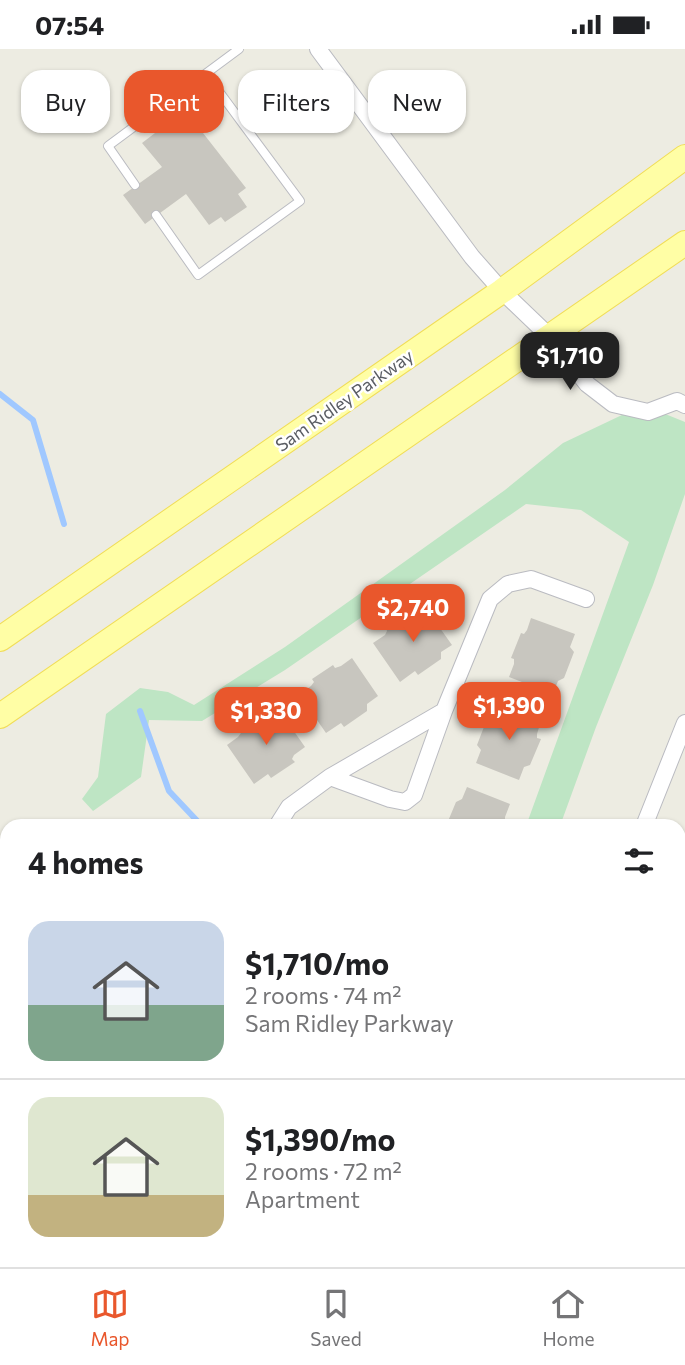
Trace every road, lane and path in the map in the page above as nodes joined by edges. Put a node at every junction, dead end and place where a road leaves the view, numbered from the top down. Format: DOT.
graph roads {
  1 [pos="239,49"];
  2 [pos="318,49"];
  3 [pos="211,70"];
  4 [pos="224,98"];
  5 [pos="126,133"];
  6 [pos="685,157"];
  7 [pos="135,185"];
  8 [pos="156,215"];
  9 [pos="685,243"];
  10 [pos="502,291"];
  11 [pos="550,337"];
  12 [pos="682,400"];
  13 [pos="586,599"];
  14 [pos="5,633"];
  15 [pos="0,659"];
  16 [pos="443,712"];
  17 [pos="0,716"];
  18 [pos="685,723"];
  19 [pos="330,777"];
  20 [pos="281,819"];
  21 [pos="647,819"];
  1 -- 3 [label="lane"];
  2 -- 10 [label="street"];
  4 -- 8 [label="lane"];
  5 -- 7 [label="lane"];
  6 -- 10 [label="main road, Sam Ridley Parkway"];
  9 -- 11 [label="main road"];
  10 -- 11 [label="street"];
  10 -- 14 [label="main road, Sam Ridley Parkway"];
  11 -- 12 [label="street"];
  11 -- 17 [label="main road"];
  13 -- 16 [label="street"];
  14 -- 15 [label="main road"];
  16 -- 19 [label="street"];
  16 -- 19 [label="street"];
  18 -- 21 [label="street"];
  19 -- 20 [label="street"];
}
